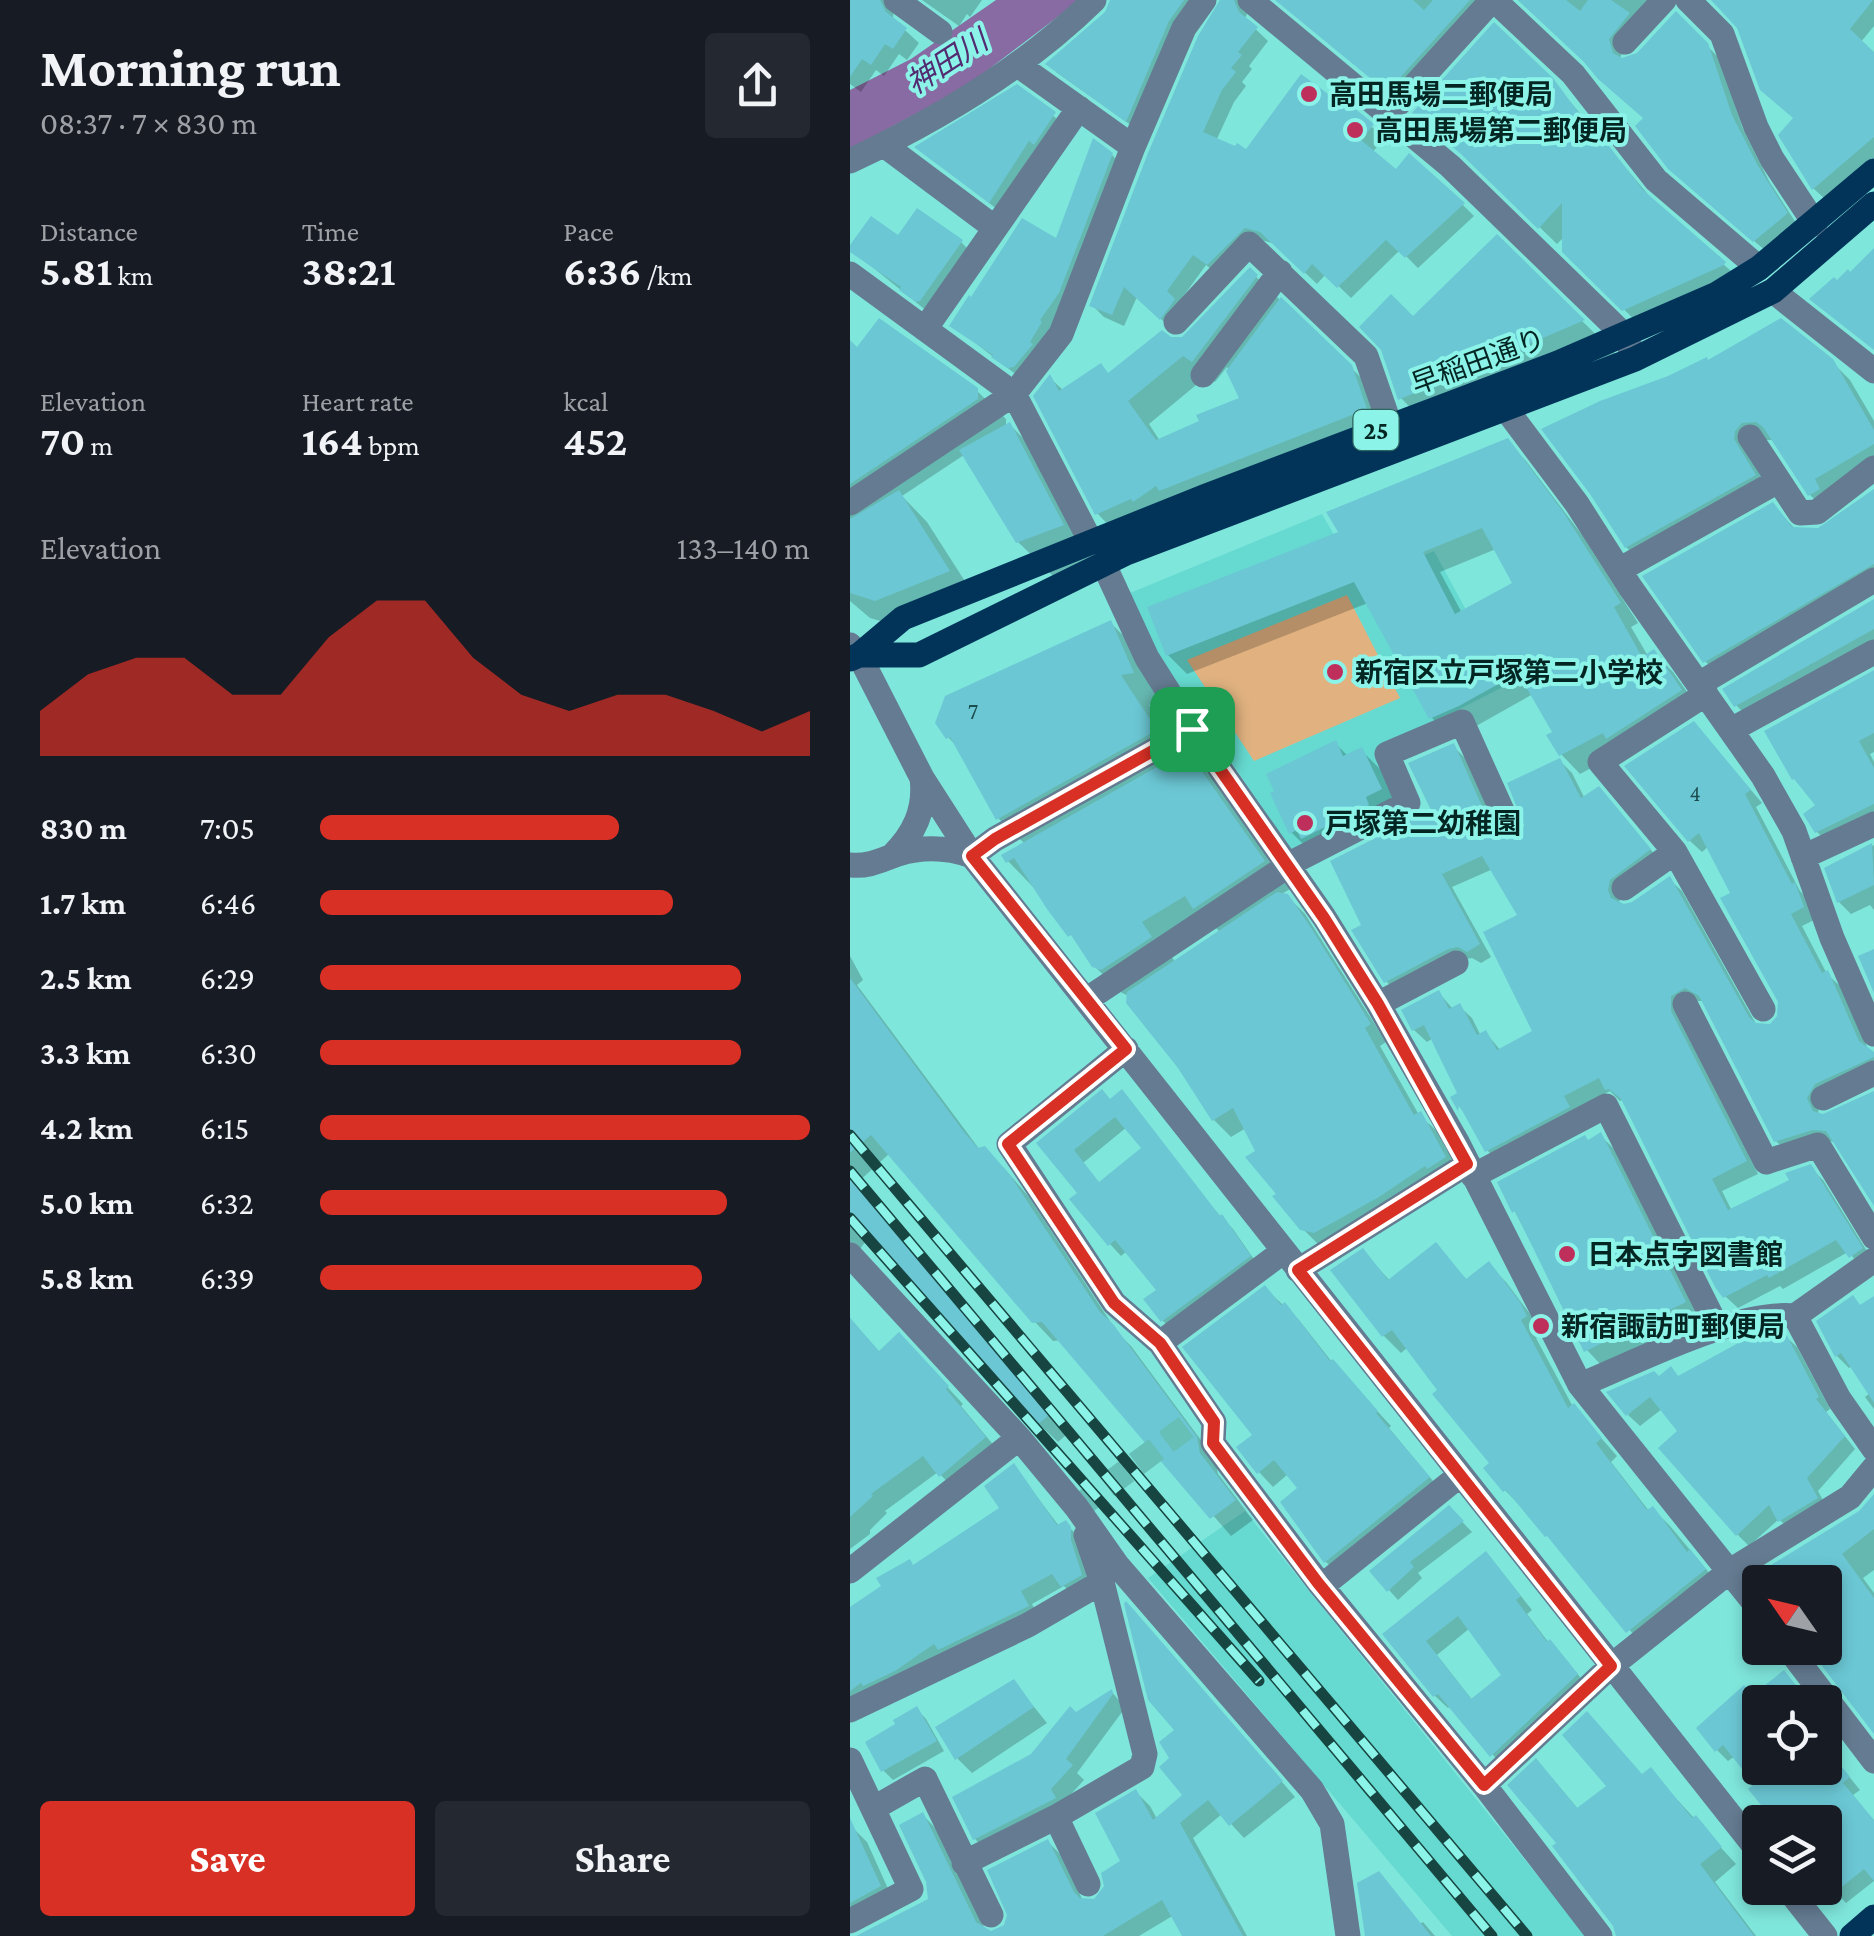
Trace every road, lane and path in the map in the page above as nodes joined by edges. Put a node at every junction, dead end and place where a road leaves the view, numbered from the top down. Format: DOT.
graph roads {
  1 [pos="896,0"];
  2 [pos="1094,0"];
  3 [pos="1204,0"];
  4 [pos="1250,0"];
  5 [pos="1493,0"];
  6 [pos="1664,0"];
  7 [pos="1688,0"];
  8 [pos="940,32"];
  9 [pos="1625,42"];
  10 [pos="1018,65"];
  11 [pos="1079,108"];
  12 [pos="1388,115"];
  13 [pos="884,146"];
  14 [pos="1133,147"];
  15 [pos="850,162"];
  16 [pos="1874,172"];
  17 [pos="1874,204"];
  18 [pos="1815,224"];
  19 [pos="995,228"];
  20 [pos="1758,268"];
  21 [pos="1280,272"];
  22 [pos="850,274"];
  23 [pos="1773,291"];
  24 [pos="1176,322"];
  25 [pos="925,328"];
  26 [pos="1630,348"];
  27 [pos="1874,370"];
  28 [pos="1203,375"];
  29 [pos="1014,394"];
  30 [pos="1506,410"];
  31 [pos="1390,425"];
  32 [pos="1750,437"];
  33 [pos="1874,468"];
  34 [pos="1778,481"];
  35 [pos="850,503"];
  36 [pos="1091,542"];
  37 [pos="1104,565"];
  38 [pos="1620,570"];
  39 [pos="1874,580"];
  40 [pos="1874,652"];
  41 [pos="853,653"];
  42 [pos="1703,689"];
  43 [pos="1192,729"];
  44 [pos="1732,730"];
  45 [pos="922,778"];
  46 [pos="1508,824"];
  47 [pos="1874,824"];
  48 [pos="1675,852"];
  49 [pos="892,856"];
  50 [pos="972,856"];
  51 [pos="1804,857"];
  52 [pos="850,865"];
  53 [pos="1288,866"];
  54 [pos="1624,888"];
  55 [pos="1456,962"];
  56 [pos="1086,1000"];
  57 [pos="1378,1004"];
  58 [pos="1685,1004"];
  59 [pos="1764,1009"];
  60 [pos="1874,1034"];
  61 [pos="1126,1049"];
  62 [pos="1874,1073"];
  63 [pos="1823,1098"];
  64 [pos="1470,1170"];
  65 [pos="1874,1237"];
  66 [pos="850,1255"];
  67 [pos="1291,1260"];
  68 [pos="1874,1260"];
  69 [pos="1795,1316"];
  70 [pos="1718,1330"];
  71 [pos="1160,1343"];
  72 [pos="1580,1385"];
  73 [pos="1019,1438"];
  74 [pos="1874,1449"];
  75 [pos="1874,1468"];
  76 [pos="1459,1476"];
  77 [pos="1083,1516"];
  78 [pos="1730,1570"];
  79 [pos="850,1571"];
  80 [pos="1102,1582"];
  81 [pos="1322,1586"];
  82 [pos="1742,1586"];
  83 [pos="1801,1665"];
  84 [pos="1611,1666"];
  85 [pos="850,1710"];
  86 [pos="850,1760"];
  87 [pos="1874,1761"];
  88 [pos="1484,1785"];
  89 [pos="874,1808"];
  90 [pos="1056,1817"];
  91 [pos="1742,1831"];
  92 [pos="964,1863"];
  93 [pos="1088,1884"];
  94 [pos="1800,1905"];
  95 [pos="990,1914"];
  96 [pos="1874,1917"];
  97 [pos="850,1921"];
  98 [pos="1348,1936"];
  99 [pos="1600,1936"];
  100 [pos="1825,1936"];
  101 [pos="1852,1936"];
  1 -- 8 [label="street"];
  2 -- 10 [label="street"];
  3 -- 14 [label="street"];
  4 -- 12 [label="street"];
  5 -- 12 [label="street"];
  5 -- 20 [label="street"];
  6 -- 9 [label="street"];
  7 -- 18 [label="street"];
  10 -- 11 [label="street"];
  10 -- 13 [label="street"];
  11 -- 14 [label="street"];
  11 -- 19 [label="street"];
  12 -- 26 [label="street"];
  13 -- 15 [label="street"];
  13 -- 19 [label="street"];
  14 -- 29 [label="street"];
  16 -- 18 [label="main road, 早稲田通り / 25"];
  17 -- 23 [label="main road, 早稲田通り / 25"];
  18 -- 20 [label="main road, 早稲田通り / 25"];
  19 -- 25 [label="street"];
  20 -- 26 [label="main road, 早稲田通り / 25"];
  21 -- 24 [label="street"];
  21 -- 28 [label="street"];
  21 -- 31 [label="street"];
  22 -- 25 [label="street"];
  23 -- 26 [label="main road, 早稲田通り / 25"];
  23 -- 27 [label="street"];
  25 -- 29 [label="street"];
  26 -- 30 [label="main road, 早稲田通り / 25"];
  26 -- 31 [label="main road, 早稲田通り / 25"];
  29 -- 35 [label="street"];
  29 -- 36 [label="street"];
  30 -- 37 [label="main road, 早稲田通り / 25"];
  30 -- 38 [label="street"];
  31 -- 36 [label="main road, 早稲田通り / 25"];
  32 -- 34 [label="street"];
  33 -- 34 [label="street"];
  34 -- 38 [label="street"];
  36 -- 41 [label="main road, 早稲田通り / 25"];
  37 -- 41 [label="main road, 早稲田通り / 25"];
  37 -- 43 [label="street"];
  38 -- 42 [label="street"];
  39 -- 42 [label="street"];
  40 -- 44 [label="street"];
  41 -- 45 [label="street"];
  42 -- 44 [label="street"];
  42 -- 48 [label="street"];
  43 -- 50 [label="street"];
  43 -- 53 [label="street"];
  44 -- 51 [label="street"];
  45 -- 49 [label="street"];
  45 -- 50 [label="street"];
  46 -- 53 [label="street"];
  47 -- 51 [label="street"];
  48 -- 54 [label="street"];
  48 -- 59 [label="street"];
  49 -- 50 [label="street"];
  49 -- 52 [label="street"];
  50 -- 56 [label="street"];
  51 -- 60 [label="street"];
  53 -- 56 [label="street"];
  53 -- 57 [label="street"];
  55 -- 57 [label="street"];
  56 -- 61 [label="street"];
  57 -- 64 [label="street"];
  58 -- 65 [label="street"];
  61 -- 67 [label="street"];
  61 -- 71 [label="street"];
  62 -- 63 [label="street"];
  64 -- 67 [label="street"];
  64 -- 70 [label="street"];
  64 -- 72 [label="street"];
  66 -- 73 [label="street"];
  67 -- 71 [label="street"];
  67 -- 76 [label="street"];
  68 -- 69 [label="street"];
  69 -- 70 [label="street"];
  69 -- 74 [label="street"];
  70 -- 72 [label="street"];
  71 -- 81 [label="street"];
  72 -- 78 [label="street"];
  73 -- 77 [label="street"];
  73 -- 79 [label="street"];
  75 -- 78 [label="street"];
  76 -- 81 [label="street"];
  76 -- 84 [label="street"];
  77 -- 80 [label="street"];
  77 -- 98 [label="street"];
  78 -- 82 [label="street"];
  78 -- 84 [label="street"];
  80 -- 85 [label="street"];
  80 -- 90 [label="street"];
  81 -- 88 [label="street"];
  83 -- 87 [label="street"];
  84 -- 88 [label="street"];
  84 -- 91 [label="street"];
  86 -- 89 [label="street"];
  88 -- 99 [label="street"];
  89 -- 92 [label="street"];
  89 -- 97 [label="street"];
  90 -- 92 [label="street"];
  90 -- 93 [label="street"];
  92 -- 95 [label="street"];
  94 -- 100 [label="street"];
  96 -- 101 [label="main road"];
}
